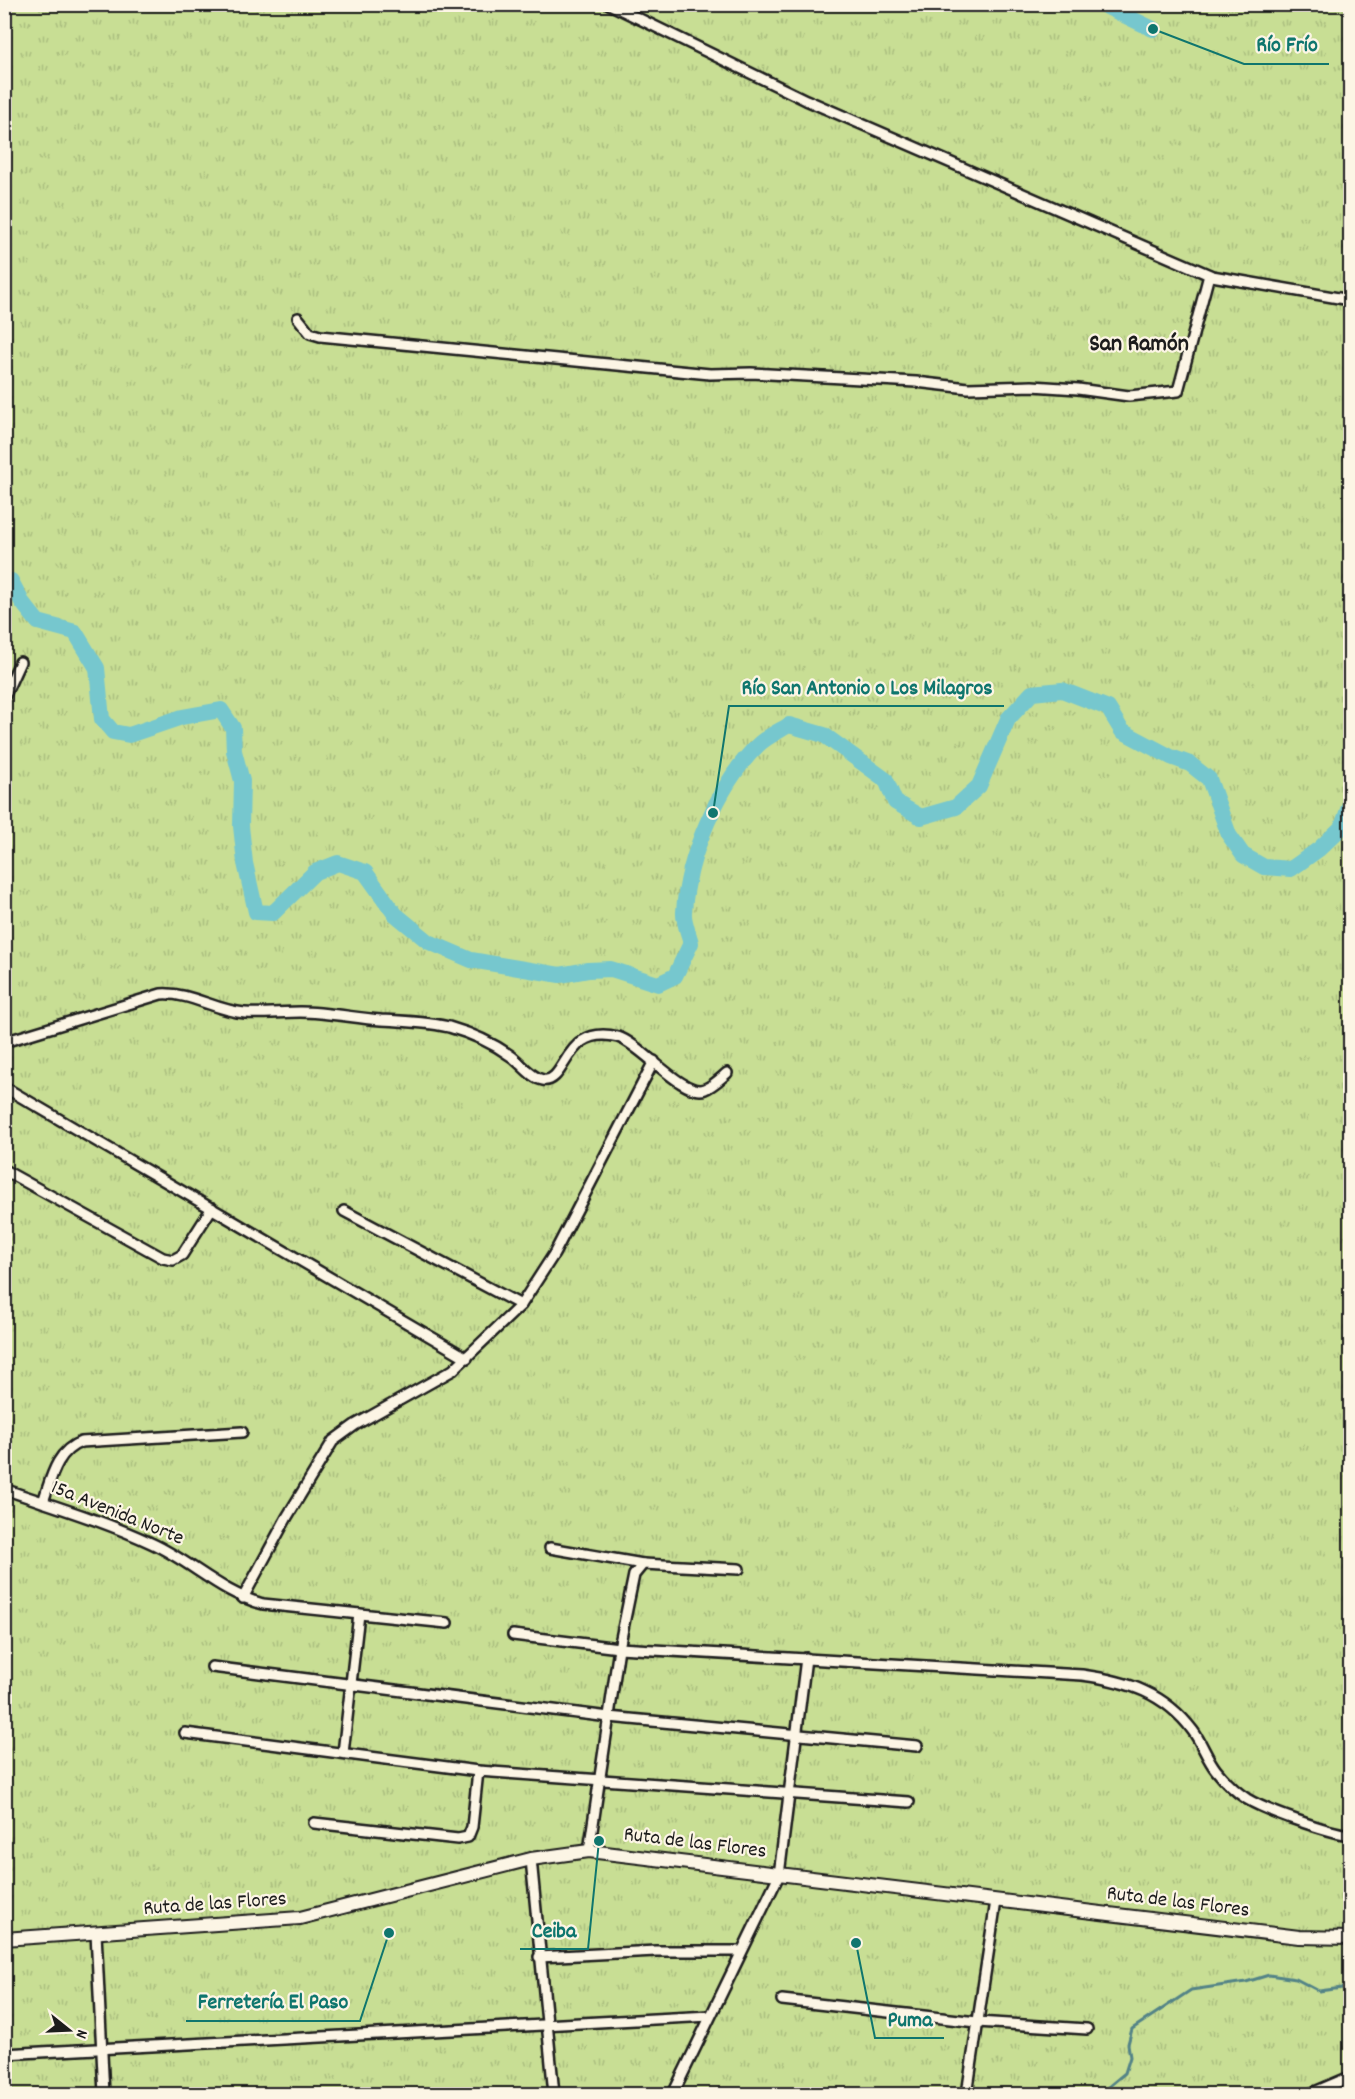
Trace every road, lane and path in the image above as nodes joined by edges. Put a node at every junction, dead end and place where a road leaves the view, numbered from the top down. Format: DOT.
graph roads {
  1 [pos="609,4"];
  2 [pos="1209,275"];
  3 [pos="1350,300"];
  4 [pos="298,318"];
  5 [pos="20,662"];
  6 [pos="4,697"];
  7 [pos="4,1042"];
  8 [pos="654,1061"];
  9 [pos="727,1073"];
  10 [pos="4,1087"];
  11 [pos="4,1170"];
  12 [pos="212,1208"];
  13 [pos="344,1211"];
  14 [pos="520,1305"];
  15 [pos="467,1358"];
  16 [pos="242,1432"];
  17 [pos="4,1489"];
  18 [pos="43,1502"];
  19 [pos="550,1548"];
  20 [pos="643,1564"];
  21 [pos="740,1569"];
  22 [pos="243,1598"];
  23 [pos="359,1614"];
  24 [pos="447,1623"];
  25 [pos="513,1635"];
  26 [pos="619,1648"];
  27 [pos="806,1658"];
  28 [pos="212,1667"];
  29 [pos="351,1684"];
  30 [pos="609,1717"];
  31 [pos="185,1733"];
  32 [pos="795,1735"];
  33 [pos="917,1746"];
  34 [pos="343,1753"];
  35 [pos="478,1771"];
  36 [pos="600,1782"];
  37 [pos="788,1794"];
  38 [pos="909,1802"];
  39 [pos="315,1823"];
  40 [pos="1350,1835"];
  41 [pos="589,1851"];
  42 [pos="531,1859"];
  43 [pos="779,1875"];
  44 [pos="996,1901"];
  45 [pos="96,1933"];
  46 [pos="1350,1938"];
  47 [pos="4,1939"];
  48 [pos="741,1951"];
  49 [pos="539,1957"];
  50 [pos="782,2000"];
  51 [pos="710,2016"];
  52 [pos="977,2022"];
  53 [pos="545,2026"];
  54 [pos="1087,2029"];
  55 [pos="102,2049"];
  56 [pos="4,2054"];
  57 [pos="1350,2077"];
  58 [pos="104,2094"];
  59 [pos="554,2094"];
  60 [pos="674,2094"];
  61 [pos="967,2094"];
  62 [pos="1310,2094"];
  1 -- 2 [label="street"];
  2 -- 3 [label="street"];
  2 -- 4 [label="street"];
  5 -- 6 [label="street"];
  7 -- 8 [label="street"];
  8 -- 9 [label="street"];
  8 -- 14 [label="street"];
  10 -- 12 [label="street"];
  11 -- 12 [label="street"];
  12 -- 15 [label="street"];
  13 -- 14 [label="street"];
  14 -- 15 [label="street"];
  15 -- 22 [label="street"];
  16 -- 18 [label="street"];
  17 -- 18 [label="street, 15a Avenida Norte"];
  18 -- 22 [label="street, 15a Avenida Norte"];
  19 -- 20 [label="street"];
  20 -- 21 [label="street"];
  20 -- 26 [label="street"];
  22 -- 23 [label="street, 15a Avenida Norte"];
  23 -- 24 [label="street, 15a Avenida Norte"];
  23 -- 29 [label="street"];
  25 -- 26 [label="street"];
  26 -- 27 [label="street"];
  26 -- 30 [label="street"];
  27 -- 32 [label="street"];
  27 -- 40 [label="street"];
  28 -- 29 [label="street"];
  29 -- 30 [label="street"];
  29 -- 34 [label="street"];
  30 -- 32 [label="street"];
  30 -- 36 [label="street"];
  31 -- 34 [label="street"];
  32 -- 33 [label="street"];
  32 -- 37 [label="street"];
  34 -- 35 [label="street"];
  35 -- 36 [label="street"];
  35 -- 39 [label="street"];
  36 -- 37 [label="street"];
  36 -- 41 [label="street"];
  37 -- 38 [label="street"];
  37 -- 43 [label="street"];
  41 -- 42 [label="main road, Ruta de las Flores"];
  41 -- 43 [label="main road, Ruta de las Flores"];
  42 -- 45 [label="main road, Ruta de las Flores"];
  42 -- 49 [label="street"];
  43 -- 44 [label="main road, Ruta de las Flores"];
  43 -- 48 [label="street"];
  44 -- 46 [label="main road, Ruta de las Flores"];
  44 -- 52 [label="street"];
  45 -- 47 [label="main road, Ruta de las Flores"];
  45 -- 55 [label="street"];
  48 -- 49 [label="street"];
  48 -- 51 [label="street"];
  49 -- 53 [label="street"];
  50 -- 52 [label="street"];
  51 -- 53 [label="street"];
  51 -- 60 [label="street"];
  52 -- 54 [label="street"];
  52 -- 61 [label="street"];
  53 -- 55 [label="street"];
  53 -- 59 [label="street"];
  55 -- 56 [label="street"];
  55 -- 58 [label="street"];
  57 -- 62 [label="street"];
}
